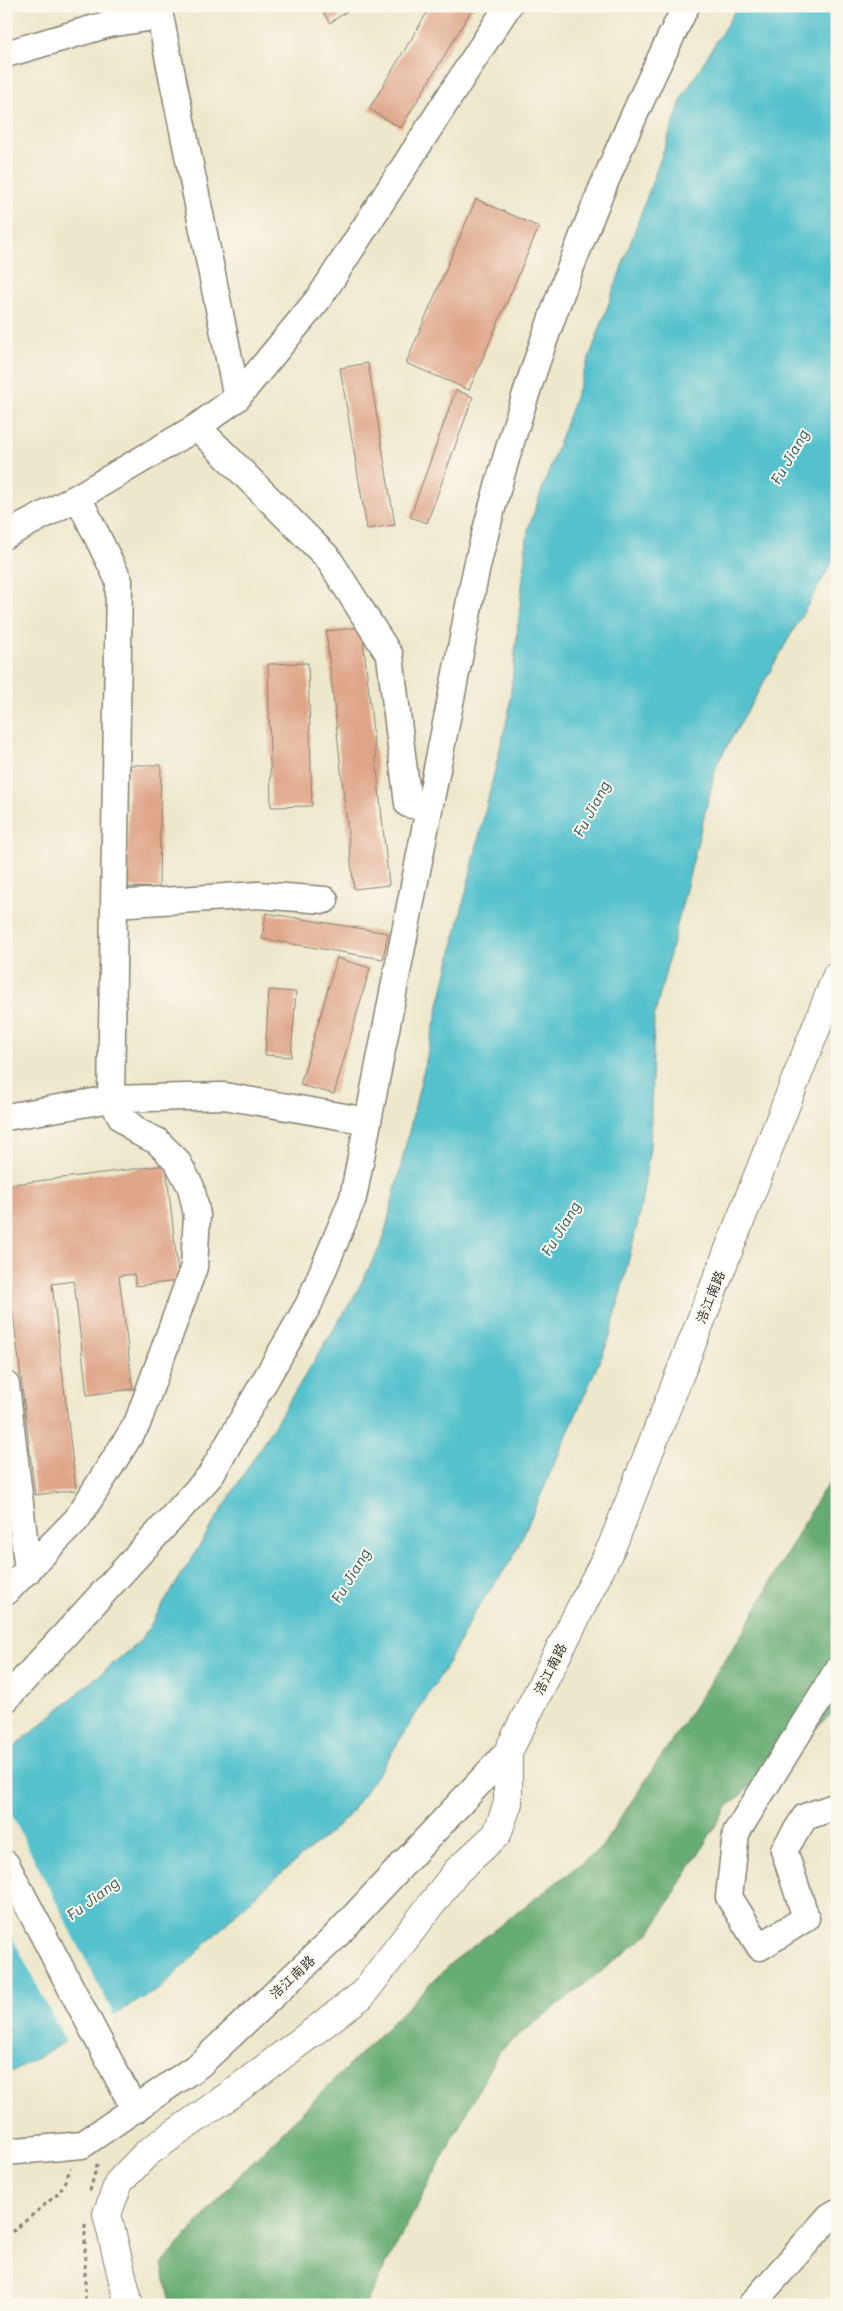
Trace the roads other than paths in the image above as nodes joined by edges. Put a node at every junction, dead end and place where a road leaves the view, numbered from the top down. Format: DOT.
graph roads {
  1 [pos="508,6"];
  2 [pos="686,6"];
  3 [pos="159,11"];
  4 [pos="6,54"];
  5 [pos="237,398"];
  6 [pos="197,427"];
  7 [pos="78,497"];
  8 [pos="6,535"];
  9 [pos="429,809"];
  10 [pos="325,900"];
  11 [pos="114,904"];
  12 [pos="837,975"];
  13 [pos="111,1100"];
  14 [pos="6,1117"];
  15 [pos="368,1120"];
  16 [pos="6,1385"];
  17 [pos="28,1571"];
  18 [pos="6,1592"];
  19 [pos="837,1671"];
  20 [pos="6,1699"];
  21 [pos="508,1752"];
  22 [pos="837,1806"];
  23 [pos="6,1864"];
  24 [pos="135,2110"];
  25 [pos="6,2152"];
  26 [pos="837,2212"];
  27 [pos="129,2305"];
  28 [pos="751,2305"];
  1 -- 5 [label="street"];
  2 -- 9 [label="street"];
  3 -- 4 [label="street"];
  3 -- 5 [label="street"];
  5 -- 6 [label="street"];
  6 -- 7 [label="street"];
  6 -- 9 [label="street"];
  7 -- 8 [label="street"];
  7 -- 11 [label="street"];
  9 -- 15 [label="street"];
  10 -- 11 [label="street"];
  11 -- 13 [label="street"];
  12 -- 21 [label="main road, 涪江南路"];
  13 -- 14 [label="street"];
  13 -- 15 [label="street"];
  13 -- 17 [label="street"];
  15 -- 20 [label="street"];
  16 -- 17 [label="street"];
  17 -- 18 [label="street"];
  19 -- 22 [label="street"];
  21 -- 24 [label="street, 涪江南路"];
  21 -- 27 [label="main road"];
  23 -- 24 [label="street"];
  24 -- 25 [label="street, 涪江南路"];
  26 -- 28 [label="street"];
}
